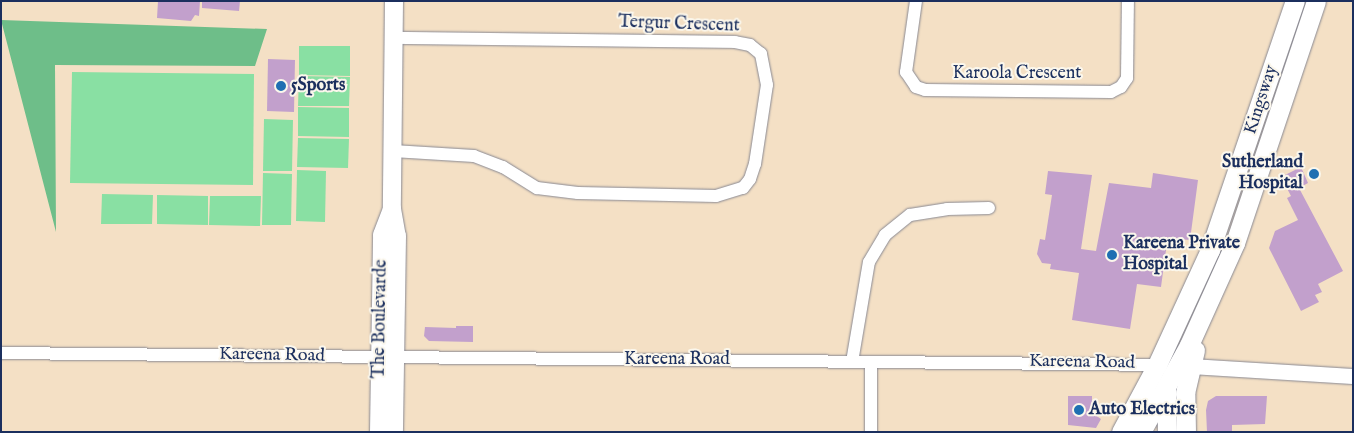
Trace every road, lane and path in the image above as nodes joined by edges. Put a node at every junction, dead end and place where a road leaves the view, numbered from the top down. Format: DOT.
graph roads {
  1 [pos="394,1"];
  2 [pos="916,1"];
  3 [pos="1128,1"];
  4 [pos="1295,1"];
  5 [pos="1316,1"];
  6 [pos="393,38"];
  7 [pos="393,152"];
  8 [pos="990,208"];
  9 [pos="1,353"];
  10 [pos="387,358"];
  11 [pos="852,362"];
  12 [pos="871,362"];
  13 [pos="1174,366"];
  14 [pos="1353,376"];
  15 [pos="1166,387"];
  16 [pos="379,432"];
  17 [pos="394,432"];
  18 [pos="871,432"];
  19 [pos="1121,432"];
  20 [pos="1141,432"];
  21 [pos="1168,432"];
  22 [pos="1186,432"];
  1 -- 6 [label="main road, The Boulevarde"];
  2 -- 3 [label="street, Karoola Crescent"];
  4 -- 13 [label="main road, Kingsway"];
  5 -- 13 [label="main road, Kingsway"];
  6 -- 7 [label="main road, The Boulevarde"];
  6 -- 7 [label="street, Tergur Crescent"];
  7 -- 10 [label="main road, The Boulevarde"];
  8 -- 11 [label="street"];
  9 -- 10 [label="street, Kareena Road"];
  10 -- 11 [label="street, Kareena Road"];
  10 -- 16 [label="main road, The Boulevarde"];
  10 -- 17 [label="main road, The Boulevarde"];
  11 -- 12 [label="street, Kareena Road"];
  12 -- 13 [label="street, Kareena Road"];
  12 -- 18 [label="street"];
  13 -- 14 [label="street, Kareena Road"];
  13 -- 15 [label="main road"];
  13 -- 19 [label="main road"];
  13 -- 22 [label="main road, Kingsway"];
  15 -- 20 [label="main road"];
  15 -- 21 [label="main road"];
}
